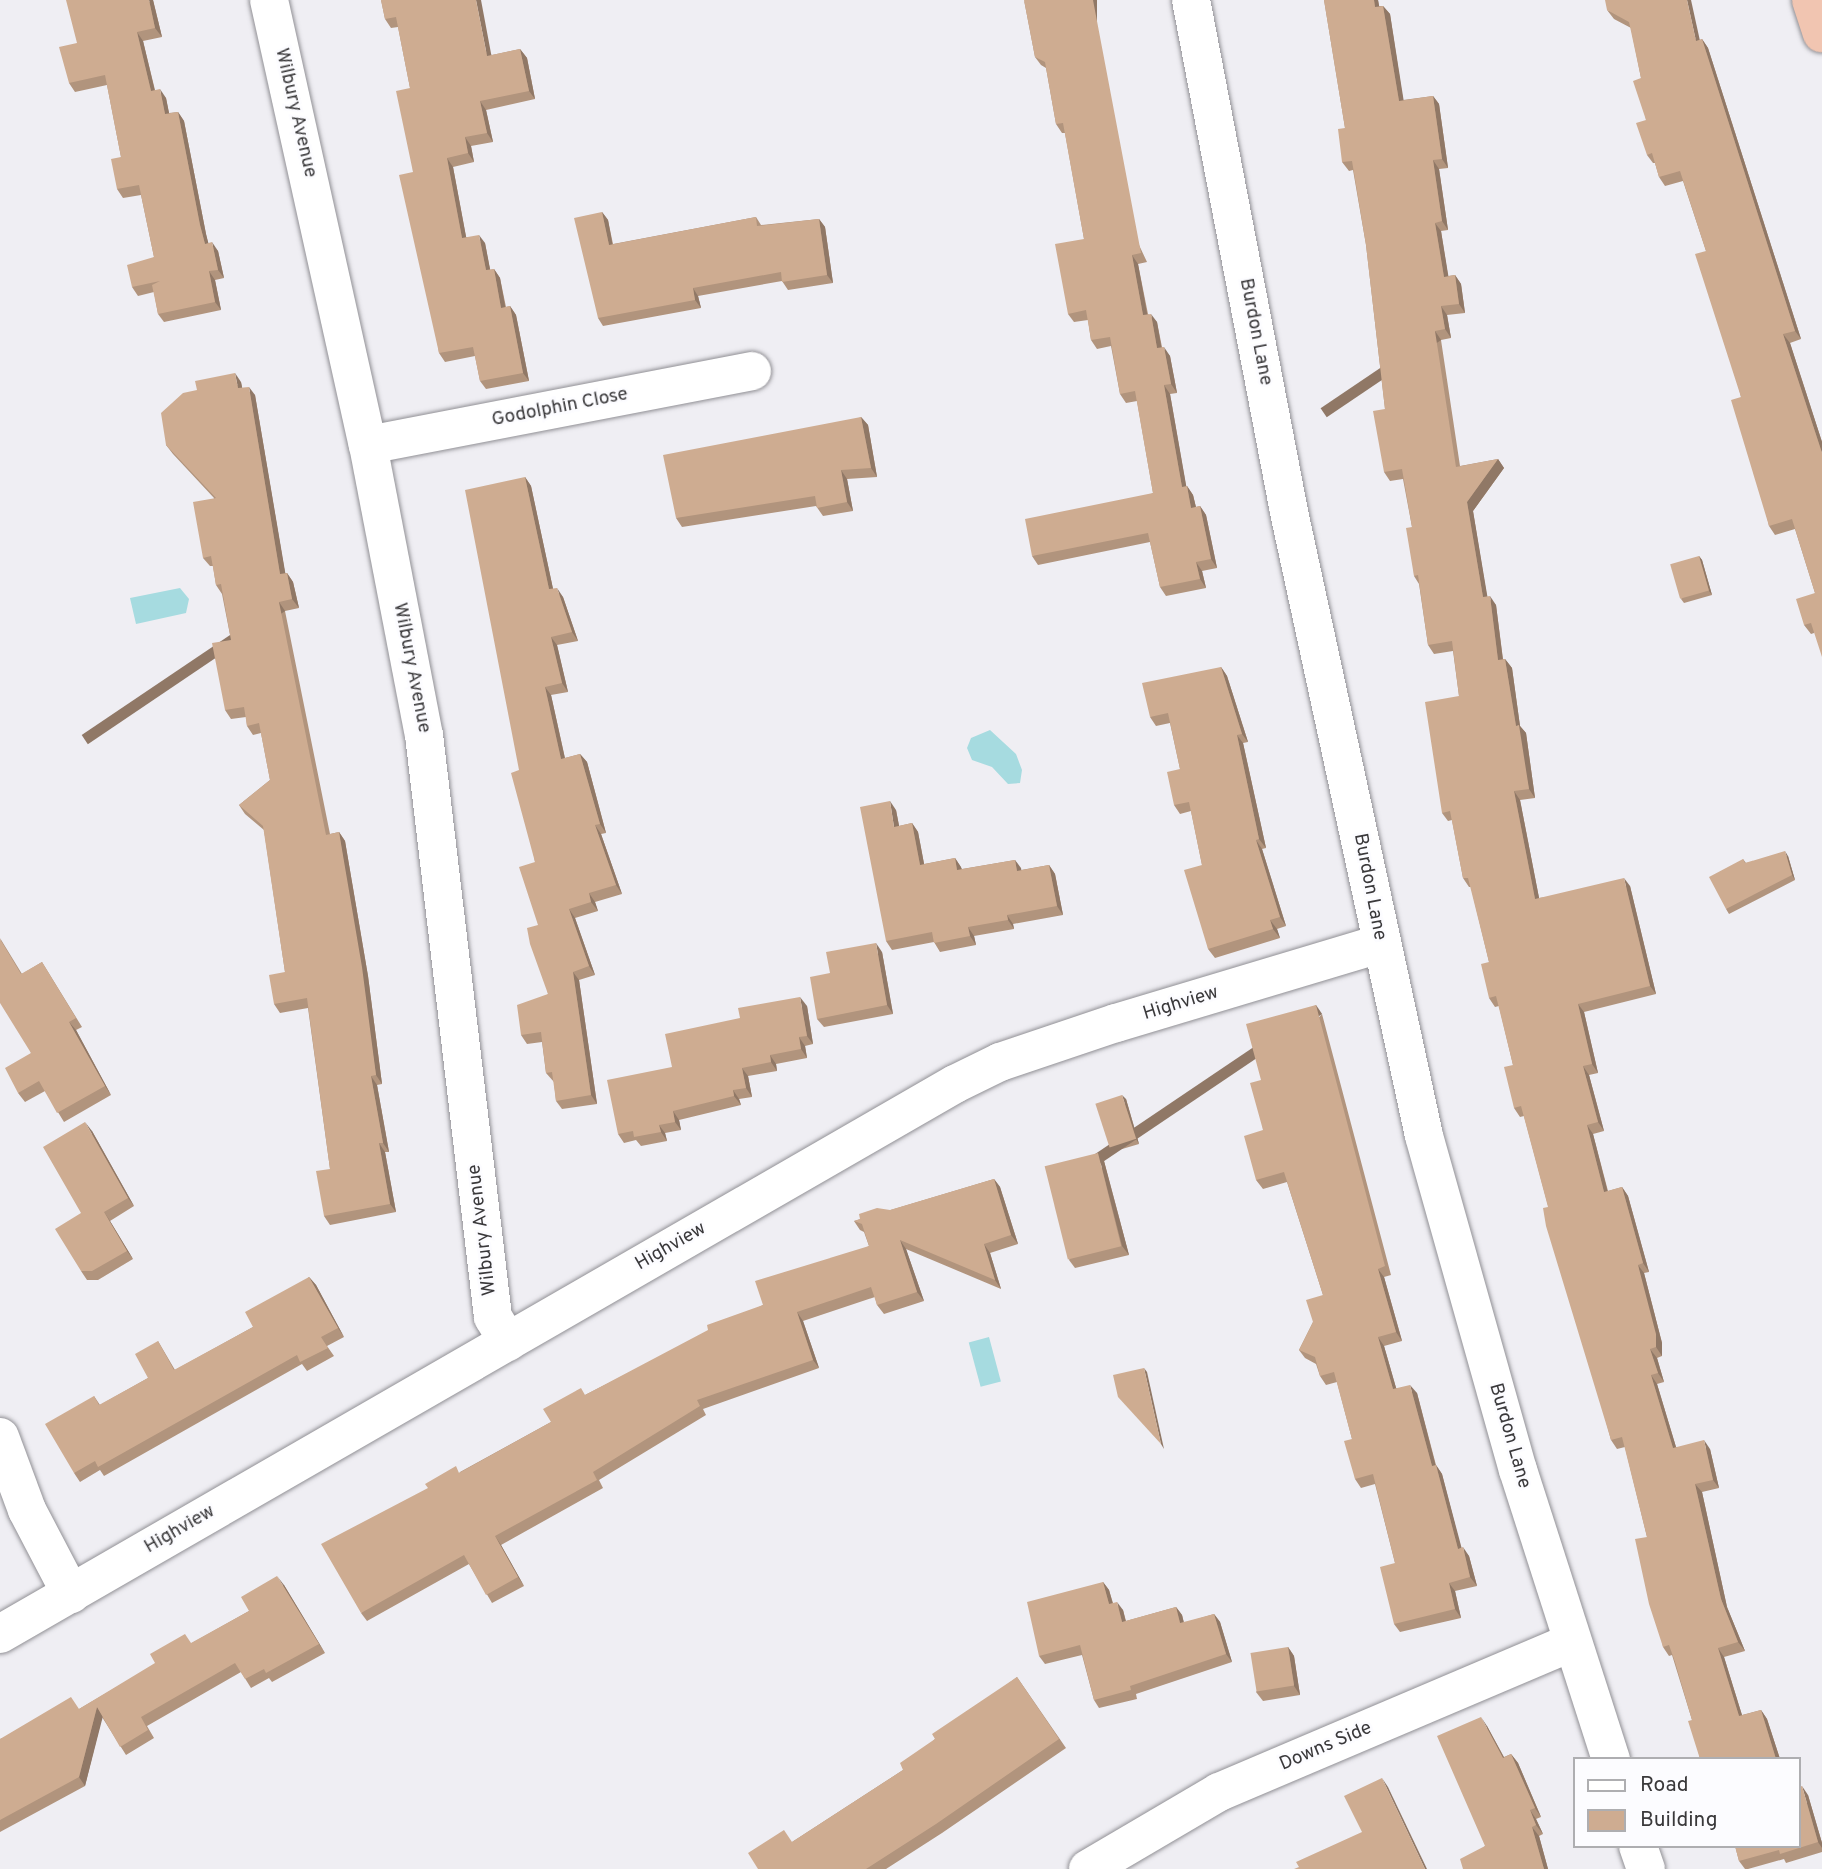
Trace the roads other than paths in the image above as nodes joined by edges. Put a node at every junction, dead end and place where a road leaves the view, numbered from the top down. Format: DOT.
graph roads {
  1 [pos="270,0"];
  2 [pos="1191,0"];
  3 [pos="1811,0"];
  4 [pos="1822,33"];
  5 [pos="752,371"];
  6 [pos="368,445"];
  7 [pos="1380,944"];
  8 [pos="508,1342"];
  9 [pos="0,1437"];
  10 [pos="71,1594"];
  11 [pos="0,1634"];
  12 [pos="1573,1642"];
  13 [pos="1610,1757"];
  14 [pos="1639,1848"];
  15 [pos="1088,1869"];
  16 [pos="1646,1869"];
  1 -- 6 [label="street, Wilbury Avenue"];
  2 -- 7 [label="street, Burdon Lane"];
  3 -- 4 [label="highway"];
  5 -- 6 [label="street, Godolphin Close"];
  6 -- 8 [label="street, Wilbury Avenue"];
  7 -- 8 [label="street, Highview"];
  7 -- 12 [label="street, Burdon Lane"];
  8 -- 10 [label="street, Highview"];
  9 -- 10 [label="street"];
  10 -- 11 [label="street, Highview"];
  12 -- 13 [label="street, Burdon Lane"];
  12 -- 15 [label="street, Downs Side"];
  14 -- 16 [label="street"];
}
